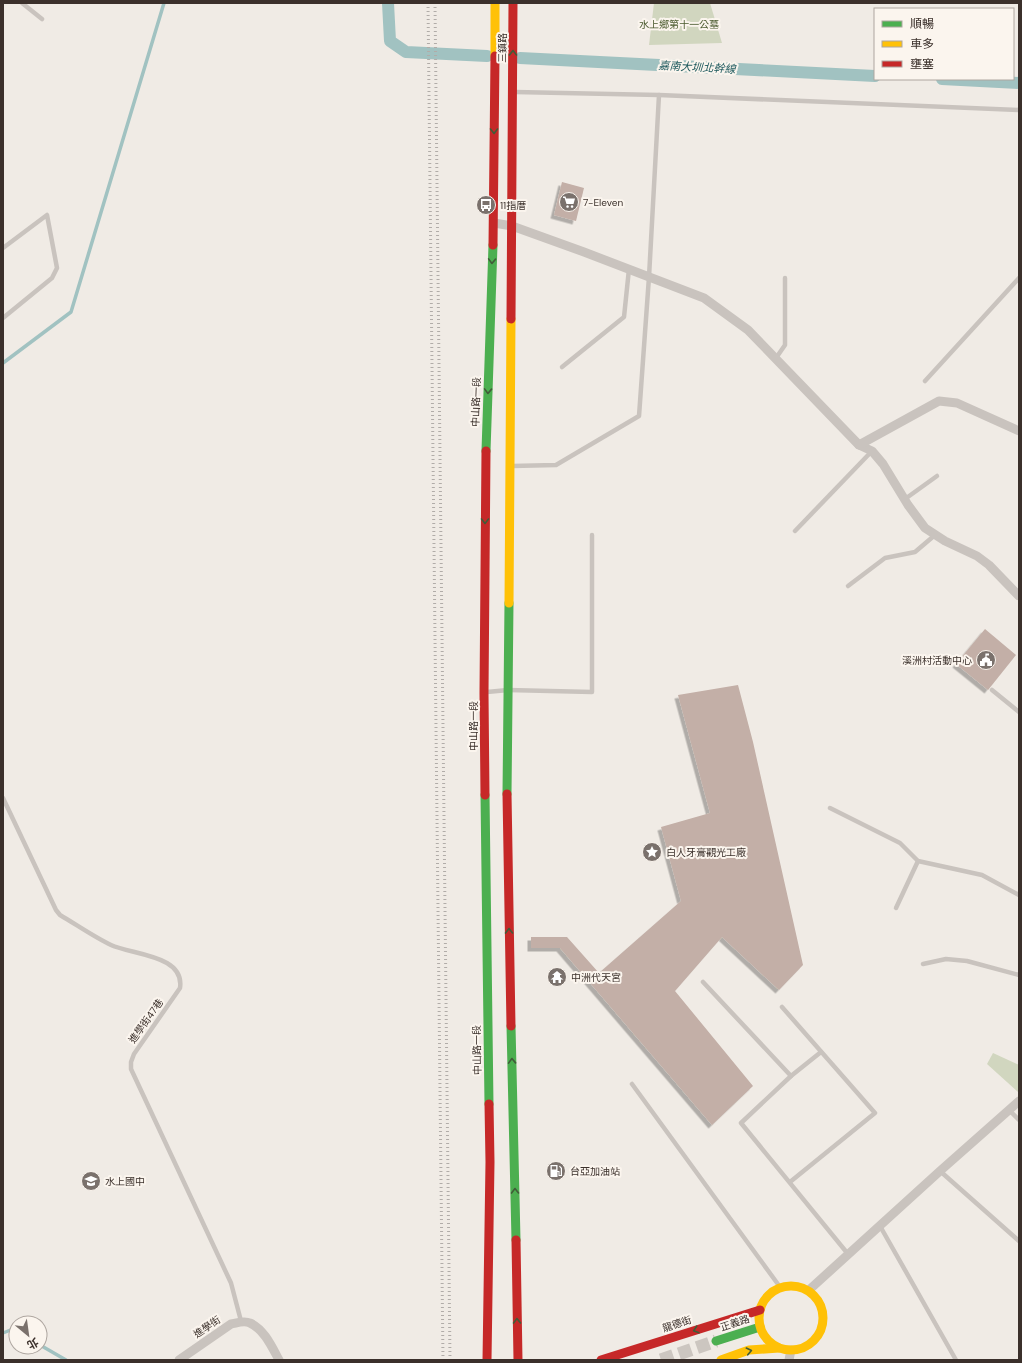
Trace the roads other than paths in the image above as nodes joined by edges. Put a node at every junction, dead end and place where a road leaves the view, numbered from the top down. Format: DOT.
graph roads {
  1 [pos="22,3"];
  2 [pos="495,3"];
  3 [pos="513,3"];
  4 [pos="42,19"];
  5 [pos="494,92"];
  6 [pos="513,92"];
  7 [pos="659,95"];
  8 [pos="1019,110"];
  9 [pos="494,223"];
  10 [pos="512,226"];
  11 [pos="3,248"];
  12 [pos="629,269"];
  13 [pos="649,277"];
  14 [pos="785,278"];
  15 [pos="1019,278"];
  16 [pos="3,318"];
  17 [pos="776,358"];
  18 [pos="562,367"];
  19 [pos="925,381"];
  20 [pos="1019,431"];
  21 [pos="859,445"];
  22 [pos="872,452"];
  23 [pos="509,466"];
  24 [pos="937,476"];
  25 [pos="905,499"];
  26 [pos="795,531"];
  27 [pos="592,535"];
  28 [pos="935,535"];
  29 [pos="848,586"];
  30 [pos="1019,596"];
  31 [pos="508,690"];
  32 [pos="992,690"];
  33 [pos="484,692"];
  34 [pos="1019,712"];
  35 [pos="3,798"];
  36 [pos="830,808"];
  37 [pos="918,861"];
  38 [pos="1019,895"];
  39 [pos="896,908"];
  40 [pos="923,964"];
  41 [pos="1019,975"];
  42 [pos="703,982"];
  43 [pos="782,1007"];
  44 [pos="821,1052"];
  45 [pos="791,1076"];
  46 [pos="632,1084"];
  47 [pos="1019,1101"];
  48 [pos="1009,1110"];
  49 [pos="1019,1120"];
  50 [pos="496,1162"];
  51 [pos="515,1165"];
  52 [pos="940,1171"];
  53 [pos="790,1182"];
  54 [pos="880,1225"];
  55 [pos="1019,1241"];
  56 [pos="848,1254"];
  57 [pos="780,1287"];
  58 [pos="809,1290"];
  59 [pos="760,1310"];
  60 [pos="240,1321"];
  61 [pos="760,1327"];
  62 [pos="716,1341"];
  63 [pos="779,1348"];
  64 [pos="791,1350"];
  65 [pos="179,1360"];
  66 [pos="279,1360"];
  67 [pos="488,1360"];
  68 [pos="518,1360"];
  69 [pos="601,1360"];
  70 [pos="721,1360"];
  71 [pos="790,1360"];
  72 [pos="956,1360"];
  1 -- 4 [label="lane"];
  2 -- 5 [label="main road, 三鎮路"];
  6 -- 3 [label="main road, 三鎮路, one-way"];
  5 -- 9 [label="main road, 中山路一段, one-way"];
  6 -- 7 [label="lane"];
  6 -- 10 [label="main road"];
  7 -- 8 [label="lane"];
  7 -- 13 [label="lane"];
  9 -- 10 [label="street"];
  9 -- 33 [label="main road, 中山路一段, one-way"];
  10 -- 12 [label="street"];
  10 -- 23 [label="main road"];
  11 -- 16 [label="lane"];
  12 -- 13 [label="street"];
  12 -- 18 [label="lane"];
  13 -- 17 [label="street"];
  13 -- 23 [label="lane"];
  14 -- 17 [label="lane"];
  15 -- 19 [label="lane"];
  17 -- 21 [label="street"];
  20 -- 21 [label="street"];
  21 -- 22 [label="street"];
  22 -- 25 [label="street"];
  22 -- 26 [label="lane"];
  23 -- 31 [label="main road"];
  24 -- 25 [label="lane"];
  25 -- 28 [label="street"];
  27 -- 31 [label="lane"];
  28 -- 29 [label="lane"];
  28 -- 30 [label="street"];
  31 -- 33 [label="lane"];
  51 -- 31 [label="main road, one-way"];
  32 -- 34 [label="lane"];
  33 -- 50 [label="main road, 中山路一段"];
  35 -- 60 [label="lane, 進學街47巷"];
  36 -- 37 [label="lane"];
  37 -- 38 [label="lane"];
  37 -- 39 [label="lane"];
  40 -- 41 [label="lane"];
  42 -- 45 [label="lane"];
  43 -- 44 [label="lane"];
  44 -- 45 [label="lane"];
  44 -- 53 [label="lane"];
  45 -- 53 [label="lane"];
  46 -- 57 [label="lane"];
  47 -- 48 [label="street"];
  48 -- 49 [label="lane"];
  48 -- 52 [label="street"];
  50 -- 51 [label="main road"];
  50 -- 67 [label="main road, 中山路一段"];
  68 -- 51 [label="main road, one-way"];
  52 -- 54 [label="street"];
  52 -- 55 [label="lane"];
  53 -- 56 [label="lane"];
  54 -- 56 [label="street"];
  54 -- 72 [label="lane"];
  56 -- 58 [label="street"];
  57 -- 58 [label="main road"];
  57 -- 59 [label="main road"];
  58 -- 64 [label="main road"];
  59 -- 61 [label="main road"];
  59 -- 69 [label="main road, 龍德街, one-way"];
  60 -- 65 [label="street, 進學街"];
  60 -- 66 [label="street"];
  61 -- 62 [label="main road, 正義路"];
  61 -- 63 [label="main road"];
  63 -- 64 [label="main road"];
  70 -- 63 [label="main road, one-way"];
  64 -- 71 [label="street"];
}
